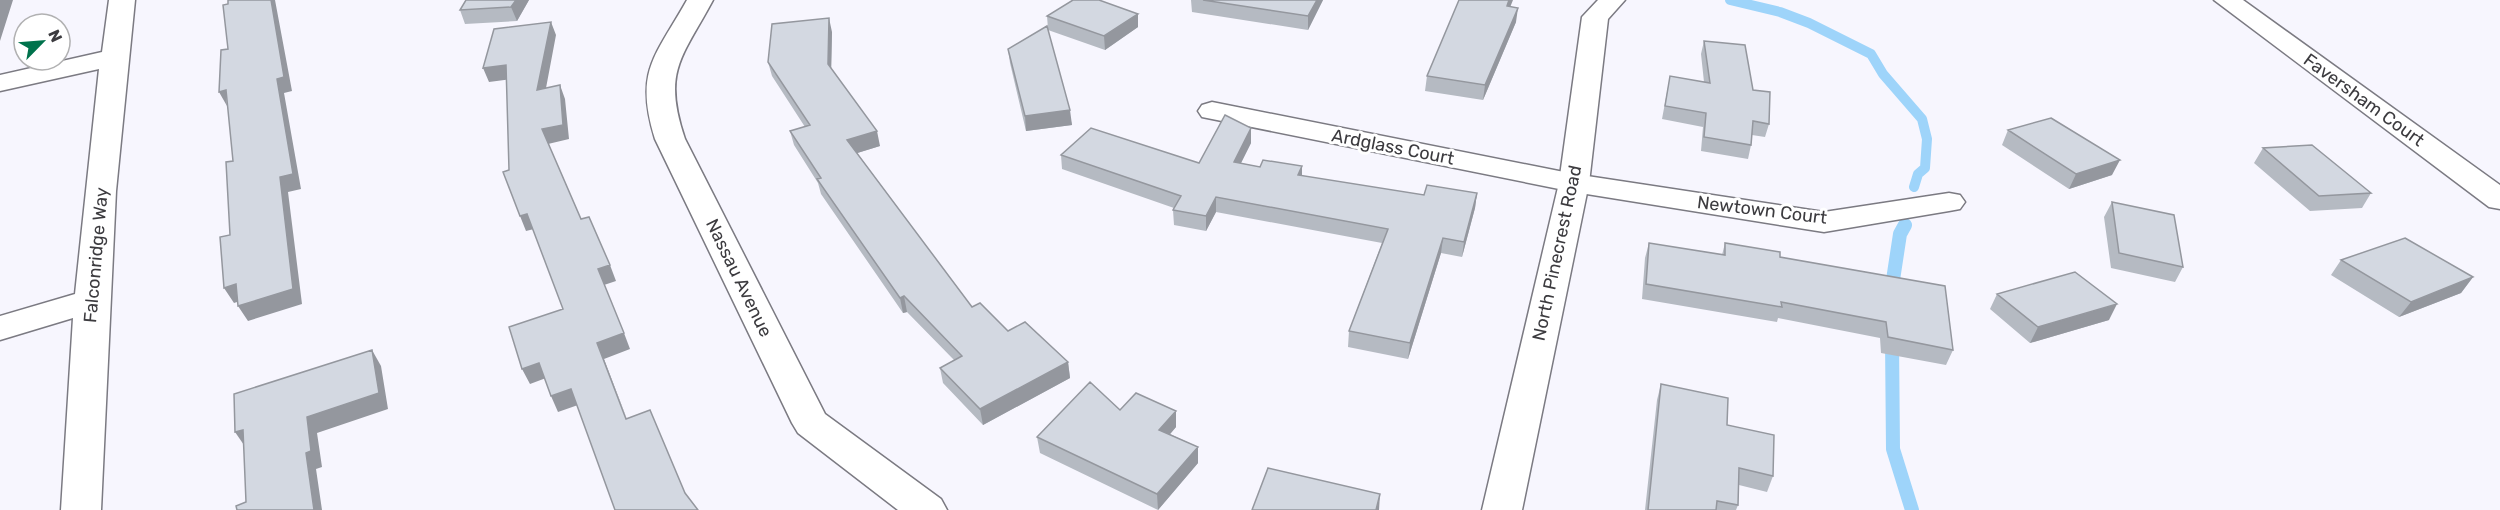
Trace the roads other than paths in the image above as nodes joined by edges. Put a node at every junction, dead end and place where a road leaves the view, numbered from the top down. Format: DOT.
graph roads {
  1 [pos="122,0"];
  2 [pos="700,0"];
  3 [pos="1612,0"];
  4 [pos="2227,0"];
  5 [pos="114,57"];
  6 [pos="0,84"];
  7 [pos="1212,111"];
  8 [pos="1574,183"];
  9 [pos="2500,200"];
  10 [pos="1949,202"];
  11 [pos="91,301"];
  12 [pos="0,328"];
  13 [pos="81,510"];
  14 [pos="927,510"];
  15 [pos="1502,510"];
  1 -- 5 [label="street, Falconridge Way"];
  2 -- 14 [label="street, Nassau Avenue"];
  3 -- 8 [label="street, North Pinecrest Road"];
  4 -- 9 [label="street, Faversham Court"];
  5 -- 6 [label="street"];
  5 -- 11 [label="street, Falconridge Way"];
  7 -- 8 [label="street, Ardglass Court"];
  8 -- 10 [label="street, Newtown Court"];
  8 -- 15 [label="street, North Pinecrest Road"];
  11 -- 12 [label="street"];
  11 -- 13 [label="street, Falconridge Way"];
}
